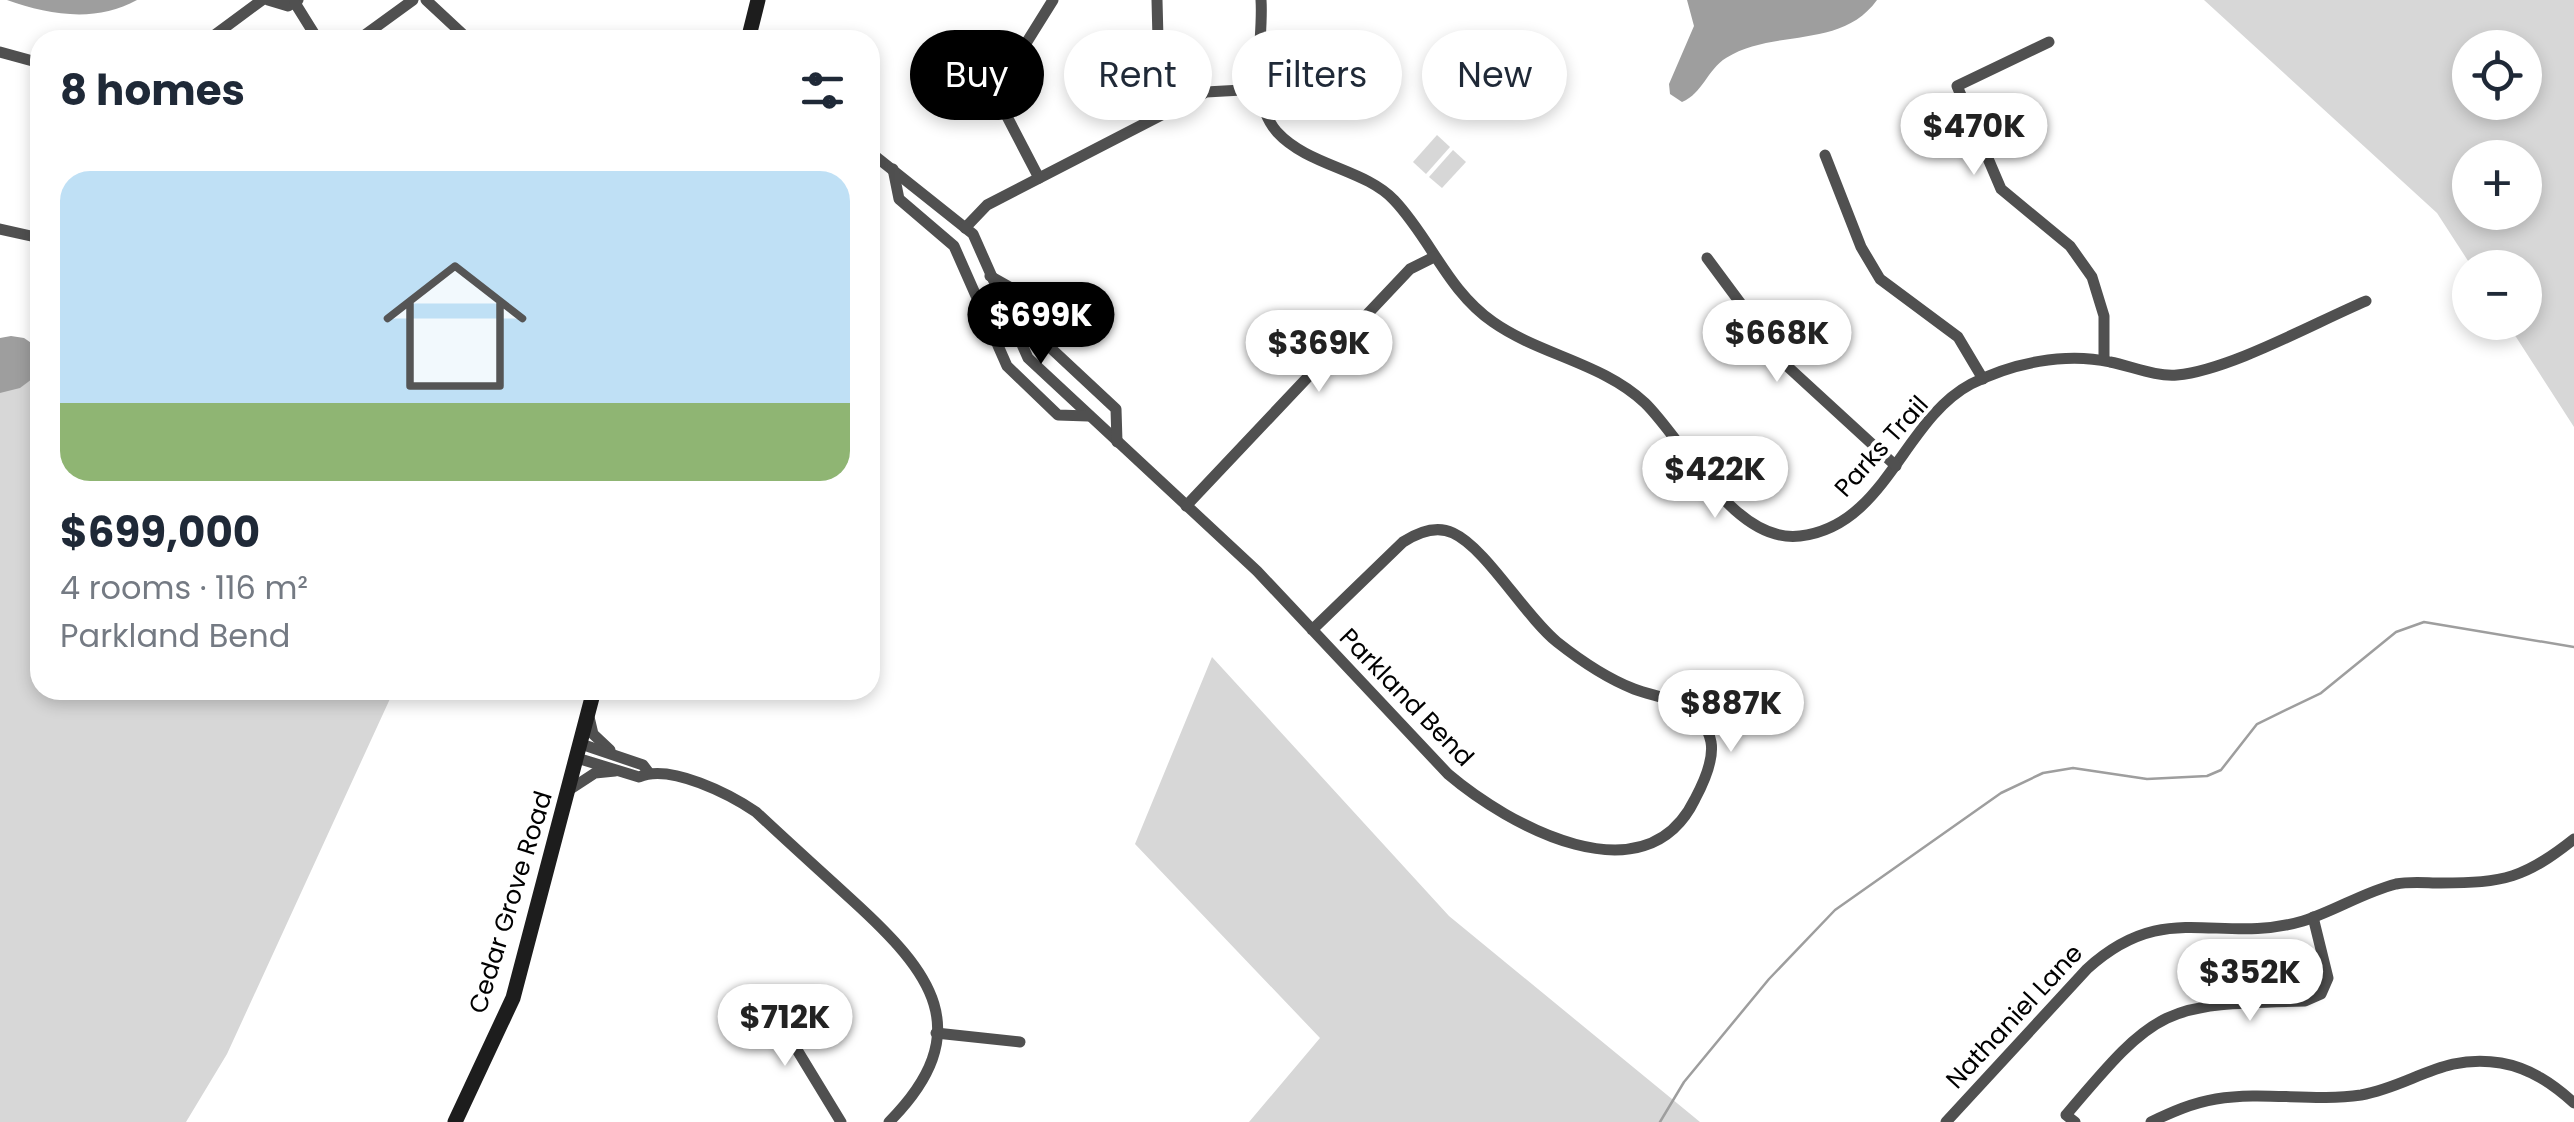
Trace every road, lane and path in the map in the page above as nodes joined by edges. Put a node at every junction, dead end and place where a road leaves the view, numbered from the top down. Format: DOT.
graph roads {
  1 [pos="265,0"];
  2 [pos="413,0"];
  3 [pos="426,0"];
  4 [pos="758,0"];
  5 [pos="1054,0"];
  6 [pos="1157,0"];
  7 [pos="1261,0"];
  8 [pos="296,2"];
  9 [pos="222,30"];
  10 [pos="312,30"];
  11 [pos="372,30"];
  12 [pos="458,30"];
  13 [pos="750,30"];
  14 [pos="1158,30"];
  15 [pos="1261,30"];
  16 [pos="2049,42"];
  17 [pos="0,52"];
  18 [pos="30,60"];
  19 [pos="1153,120"];
  20 [pos="1269,120"];
  21 [pos="1826,155"];
  22 [pos="880,160"];
  23 [pos="894,170"];
  24 [pos="1039,178"];
  25 [pos="965,228"];
  26 [pos="0,229"];
  27 [pos="30,236"];
  28 [pos="1434,257"];
  29 [pos="1707,258"];
  30 [pos="990,276"];
  31 [pos="2366,302"];
  32 [pos="2104,360"];
  33 [pos="1984,379"];
  34 [pos="1088,416"];
  35 [pos="1117,442"];
  36 [pos="1896,466"];
  37 [pos="1186,506"];
  38 [pos="1312,630"];
  39 [pos="591,700"];
  40 [pos="588,713"];
  41 [pos="579,751"];
  42 [pos="620,764"];
  43 [pos="569,790"];
  44 [pos="2574,839"];
  45 [pos="2313,917"];
  46 [pos="763,994"];
  47 [pos="936,1033"];
  48 [pos="1020,1042"];
  49 [pos="2574,1103"];
  50 [pos="2067,1120"];
  51 [pos="454,1122"];
  52 [pos="842,1122"];
  53 [pos="890,1122"];
  54 [pos="1946,1122"];
  55 [pos="2151,1122"];
  1 -- 8 [label="street"];
  1 -- 9 [label="street"];
  2 -- 11 [label="street"];
  3 -- 12 [label="street"];
  4 -- 13 [label="main road"];
  5 -- 24 [label="street"];
  6 -- 14 [label="street"];
  7 -- 15 [label="street, Parks Trail"];
  8 -- 10 [label="street"];
  16 -- 32 [label="street"];
  17 -- 18 [label="street"];
  19 -- 24 [label="street"];
  20 -- 28 [label="street, Parks Trail"];
  21 -- 33 [label="street"];
  22 -- 23 [label="street, Parkland Bend"];
  23 -- 25 [label="street, Parkland Bend"];
  23 -- 34 [label="street, Parkland Bend"];
  24 -- 25 [label="street"];
  25 -- 30 [label="street, Parkland Bend"];
  26 -- 27 [label="street"];
  28 -- 36 [label="street, Parks Trail"];
  28 -- 37 [label="street"];
  29 -- 36 [label="street"];
  30 -- 34 [label="street, Parkland Bend"];
  30 -- 35 [label="street, Parkland Bend"];
  31 -- 32 [label="street, Parks Trail"];
  32 -- 33 [label="street, Parks Trail"];
  33 -- 36 [label="street, Parks Trail"];
  34 -- 35 [label="street, Parkland Bend"];
  35 -- 37 [label="street, Parkland Bend"];
  37 -- 38 [label="street, Parkland Bend"];
  38 -- 38 [label="street, Parkland Bend"];
  39 -- 40 [label="main road, Cedar Grove Road"];
  40 -- 41 [label="main road, Cedar Grove Road"];
  40 -- 42 [label="street"];
  41 -- 42 [label="street"];
  41 -- 43 [label="main road, Cedar Grove Road"];
  42 -- 43 [label="street"];
  42 -- 47 [label="street"];
  43 -- 51 [label="main road, Cedar Grove Road"];
  44 -- 45 [label="street, Nathaniel Lane"];
  45 -- 50 [label="street"];
  45 -- 54 [label="street, Nathaniel Lane"];
  46 -- 52 [label="street"];
  47 -- 48 [label="street"];
  47 -- 53 [label="street"];
  49 -- 55 [label="street"];
}
